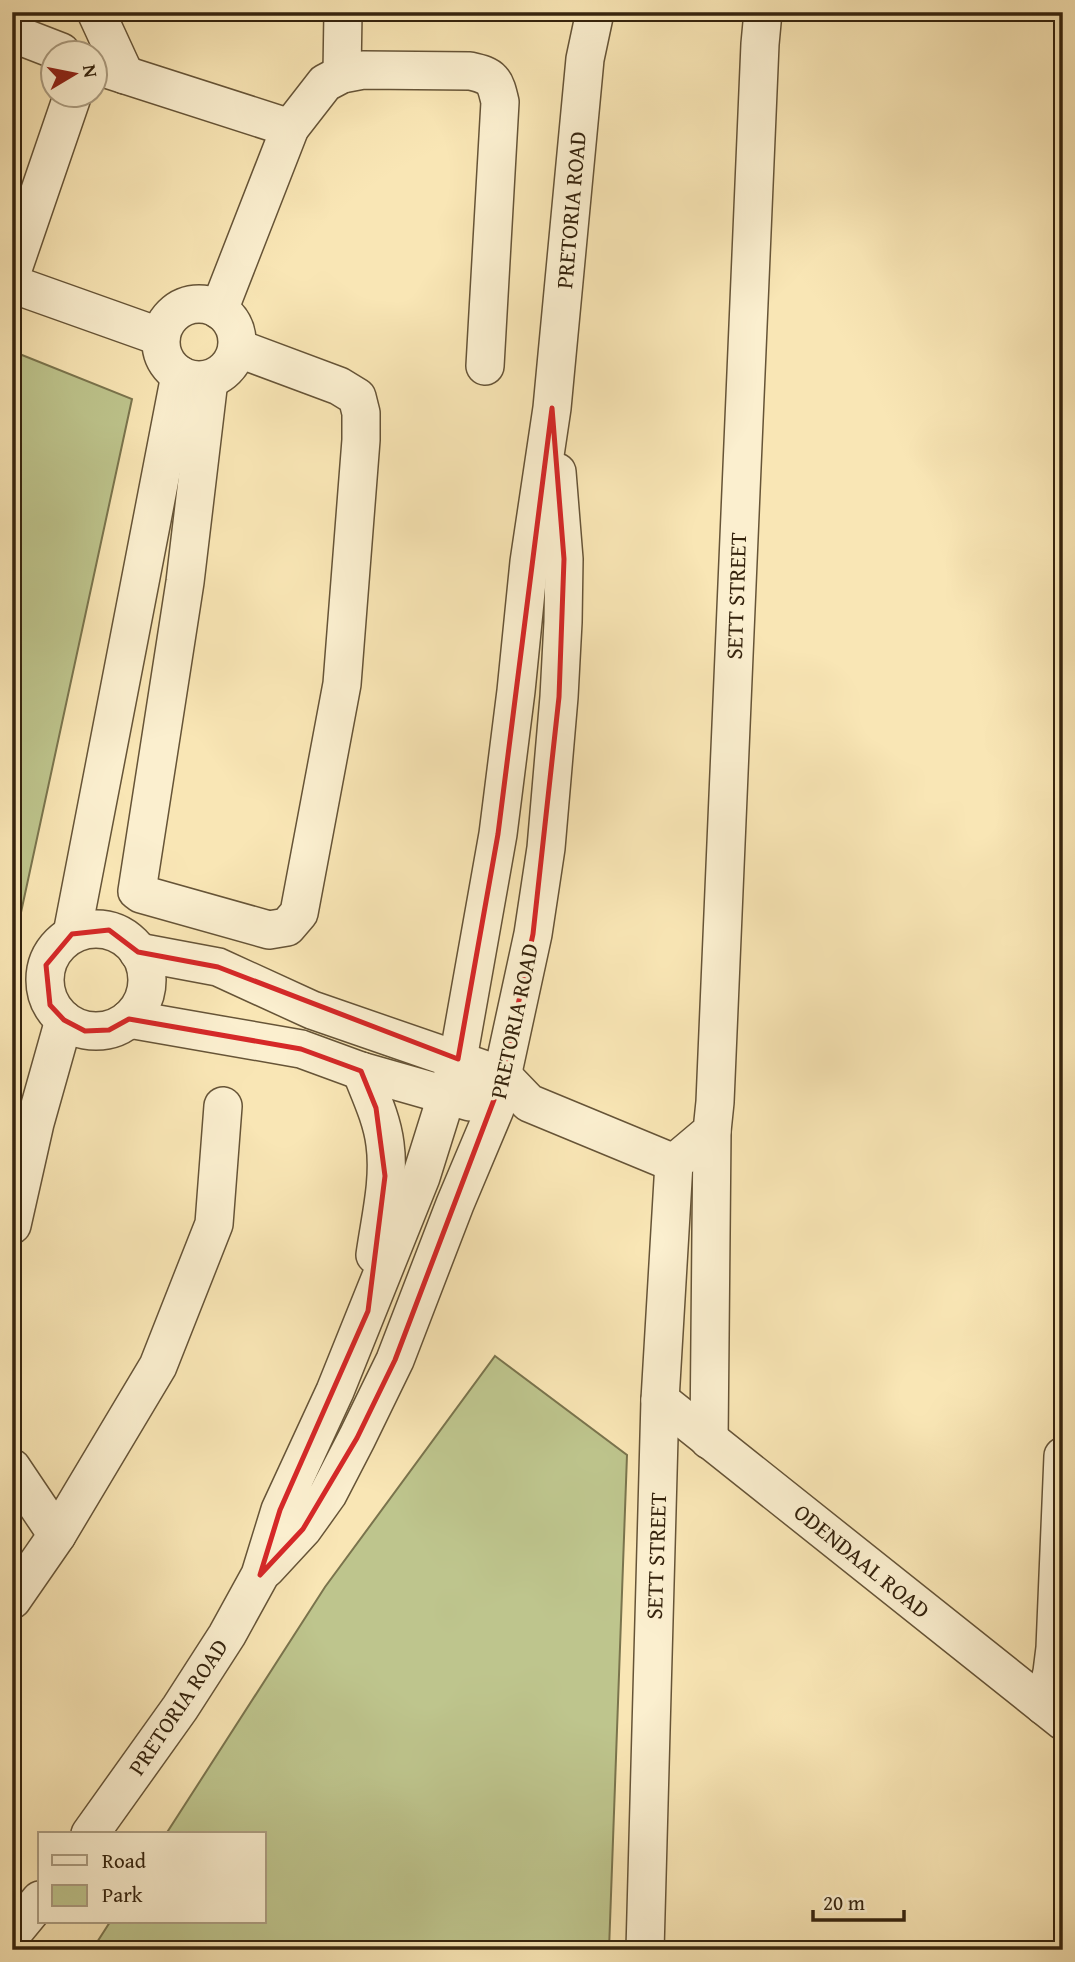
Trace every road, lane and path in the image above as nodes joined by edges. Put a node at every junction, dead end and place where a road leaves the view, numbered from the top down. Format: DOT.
graph roads {
  1 [pos="96,12"];
  2 [pos="343,12"];
  3 [pos="595,12"];
  4 [pos="763,12"];
  5 [pos="12,33"];
  6 [pos="38,43"];
  7 [pos="109,70"];
  8 [pos="342,74"];
  9 [pos="69,108"];
  10 [pos="290,128"];
  11 [pos="12,272"];
  12 [pos="12,284"];
  13 [pos="219,310"];
  14 [pos="162,337"];
  15 [pos="237,348"];
  16 [pos="485,366"];
  17 [pos="194,377"];
  18 [pos="552,408"];
  19 [pos="72,934"];
  20 [pos="138,952"];
  21 [pos="313,1010"];
  22 [pos="129,1019"];
  23 [pos="64,1020"];
  24 [pos="301,1049"];
  25 [pos="458,1059"];
  26 [pos="361,1071"];
  27 [pos="446,1095"];
  28 [pos="509,1096"];
  29 [pos="223,1106"];
  30 [pos="712,1131"];
  31 [pos="674,1163"];
  32 [pos="12,1226"];
  33 [pos="368,1311"];
  34 [pos="660,1401"];
  35 [pos="709,1440"];
  36 [pos="1063,1456"];
  37 [pos="12,1468"];
  38 [pos="57,1535"];
  39 [pos="260,1575"];
  40 [pos="12,1600"];
  41 [pos="1054,1714"];
  42 [pos="91,1832"];
  43 [pos="38,1902"];
  44 [pos="12,1934"];
  45 [pos="645,1950"];
  1 -- 7 [label="street"];
  2 -- 8 [label="street"];
  3 -- 18 [label="street, PRETORIA ROAD"];
  4 -- 30 [label="street, SETT STREET"];
  5 -- 6 [label="street"];
  7 -- 10 [label="street"];
  8 -- 10 [label="street"];
  8 -- 16 [label="street"];
  9 -- 11 [label="street"];
  10 -- 13 [label="street"];
  12 -- 14 [label="street"];
  13 -- 14 [label="street"];
  13 -- 15 [label="street"];
  14 -- 17 [label="street"];
  15 -- 17 [label="street"];
  15 -- 17 [label="street"];
  17 -- 19 [label="street"];
  18 -- 25 [label="street, PRETORIA ROAD"];
  18 -- 28 [label="street, PRETORIA ROAD"];
  19 -- 20 [label="street"];
  19 -- 23 [label="street"];
  20 -- 21 [label="street"];
  20 -- 22 [label="street"];
  21 -- 24 [label="street"];
  21 -- 25 [label="street"];
  22 -- 23 [label="street"];
  22 -- 24 [label="street"];
  23 -- 32 [label="street"];
  24 -- 26 [label="street"];
  25 -- 27 [label="street, PRETORIA ROAD"];
  25 -- 28 [label="street"];
  26 -- 27 [label="street"];
  26 -- 33 [label="street"];
  27 -- 28 [label="street"];
  27 -- 33 [label="street, PRETORIA ROAD"];
  28 -- 31 [label="street"];
  28 -- 39 [label="street, PRETORIA ROAD"];
  29 -- 38 [label="street"];
  30 -- 31 [label="street"];
  30 -- 35 [label="street, SETT STREET"];
  31 -- 34 [label="street, SETT STREET"];
  33 -- 39 [label="street, PRETORIA ROAD"];
  34 -- 35 [label="street, ODENDAAL ROAD"];
  34 -- 45 [label="street, SETT STREET"];
  35 -- 41 [label="street, ODENDAAL ROAD"];
  36 -- 41 [label="street"];
  37 -- 38 [label="street"];
  38 -- 40 [label="street"];
  39 -- 42 [label="street, PRETORIA ROAD"];
  43 -- 44 [label="street"];
}
